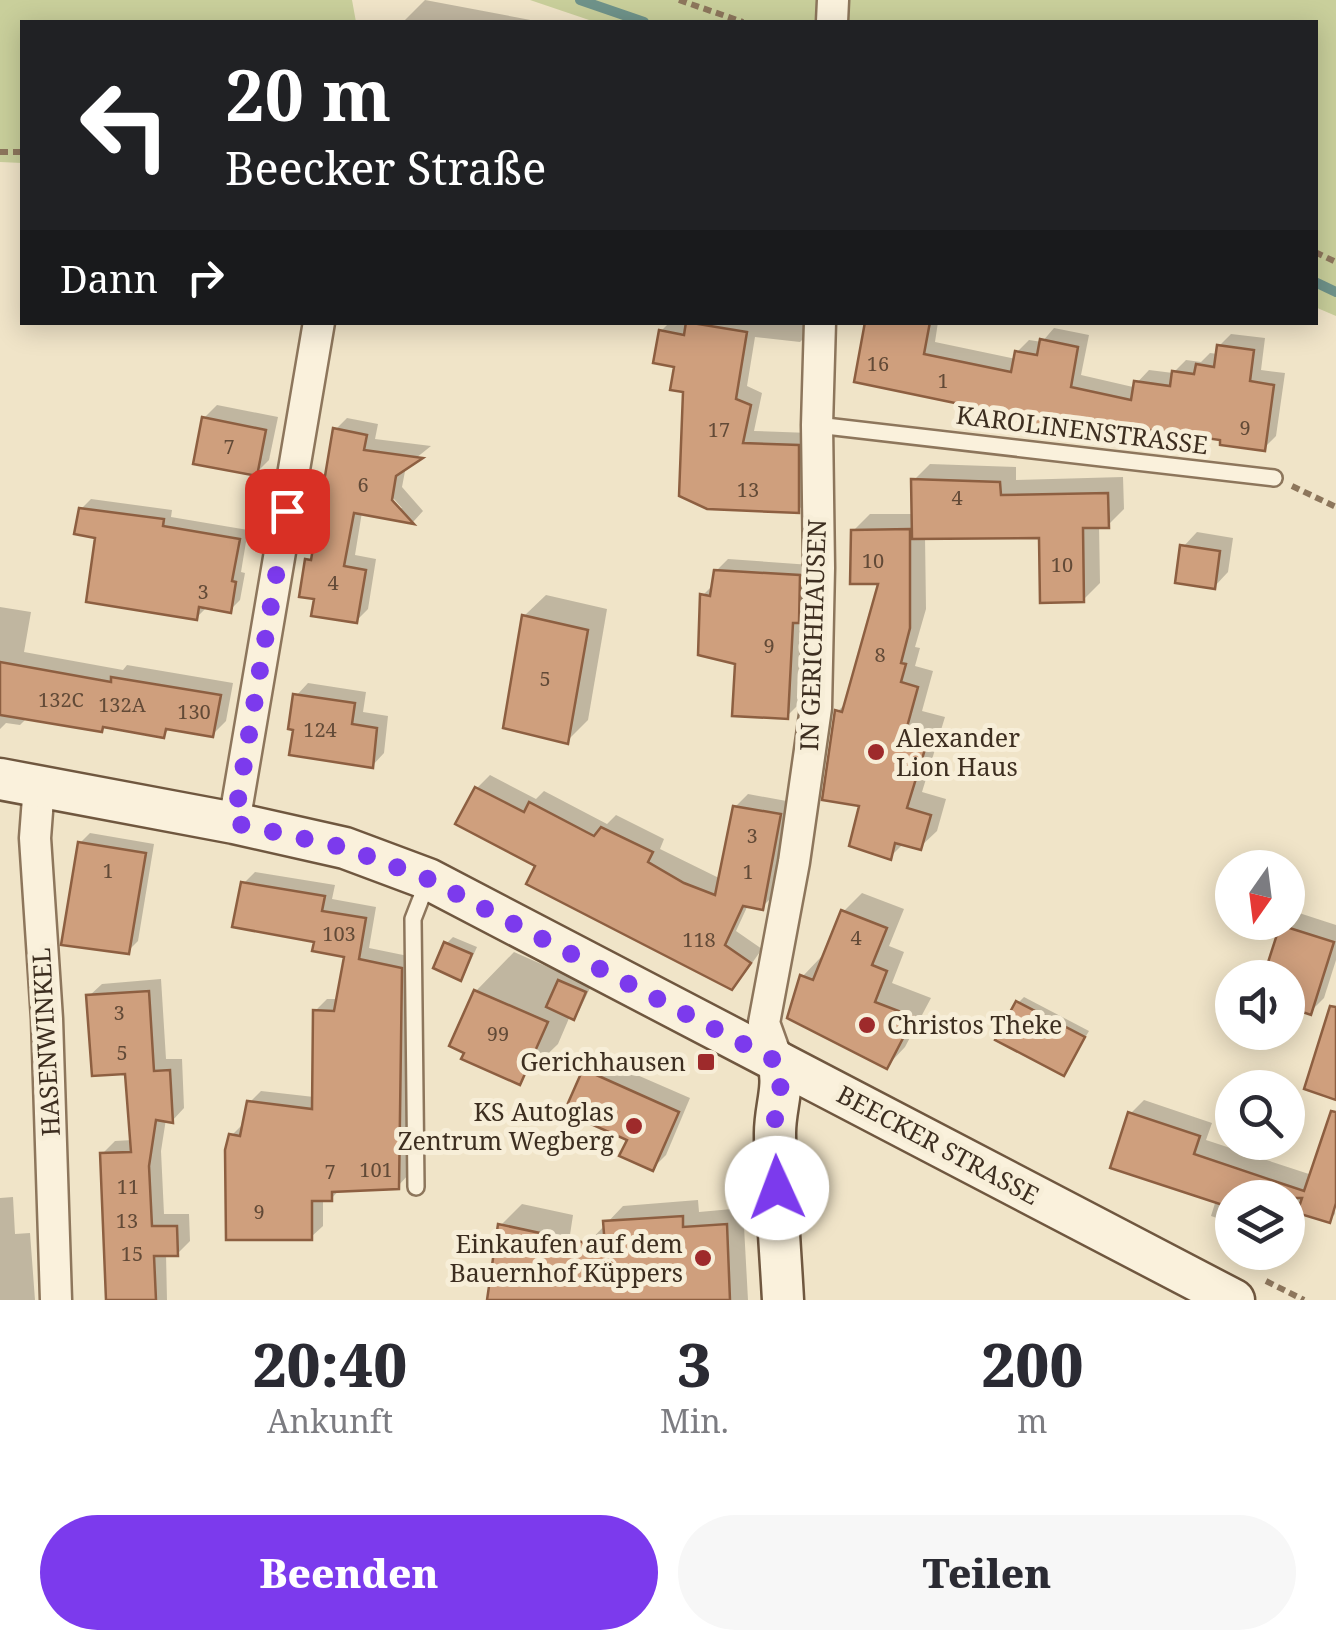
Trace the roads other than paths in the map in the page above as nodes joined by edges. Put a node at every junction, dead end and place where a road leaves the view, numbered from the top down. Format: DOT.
graph roads {
  1 [pos="318,325"];
  2 [pos="820,325"];
  3 [pos="817,425"];
  4 [pos="1274,478"];
  5 [pos="0,779"];
  6 [pos="40,785"];
  7 [pos="234,823"];
  8 [pos="428,879"];
  9 [pos="778,1062"];
  10 [pos="416,1187"];
  11 [pos="56,1300"];
  12 [pos="784,1300"];
  13 [pos="1234,1300"];
  1 -- 7 [label="street"];
  2 -- 3 [label="street, IN GERICHHAUSEN"];
  3 -- 4 [label="lane, KAROLINENSTRASSE"];
  3 -- 9 [label="street, IN GERICHHAUSEN"];
  5 -- 6 [label="street, BEECKER STRASSE"];
  6 -- 7 [label="street, BEECKER STRASSE"];
  6 -- 11 [label="street, HASENWINKEL"];
  7 -- 8 [label="street, BEECKER STRASSE"];
  8 -- 9 [label="street, BEECKER STRASSE"];
  8 -- 10 [label="lane"];
  9 -- 12 [label="street"];
  9 -- 13 [label="street, BEECKER STRASSE"];
}
